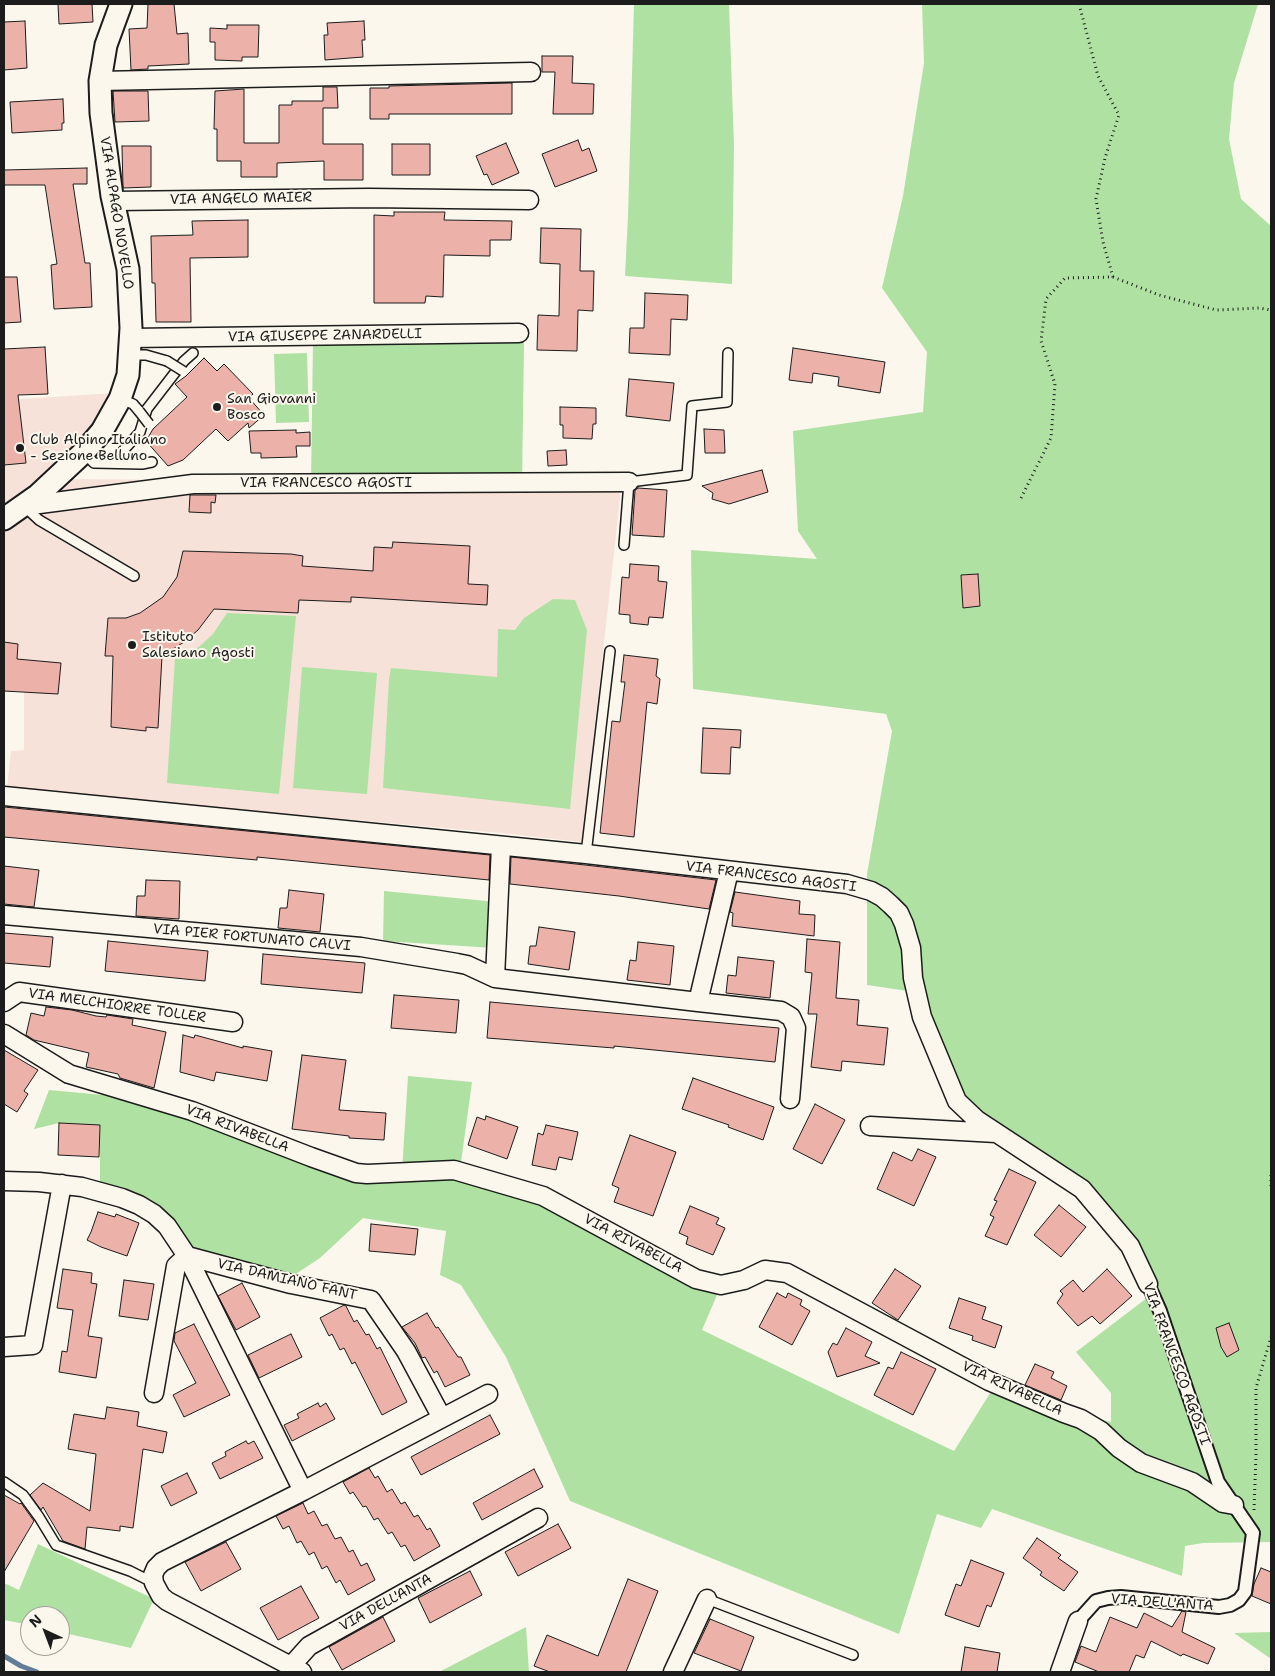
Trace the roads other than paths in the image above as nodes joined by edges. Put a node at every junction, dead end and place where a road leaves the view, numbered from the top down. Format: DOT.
graph roads {
  1 [pos="121,4"];
  2 [pos="531,72"];
  3 [pos="100,81"];
  4 [pos="529,200"];
  5 [pos="113,201"];
  6 [pos="519,333"];
  7 [pos="193,353"];
  8 [pos="728,353"];
  9 [pos="129,356"];
  10 [pos="185,372"];
  11 [pos="120,399"];
  12 [pos="151,426"];
  13 [pos="84,452"];
  14 [pos="152,462"];
  15 [pos="112,463"];
  16 [pos="629,482"];
  17 [pos="10,517"];
  18 [pos="624,545"];
  19 [pos="134,576"];
  20 [pos="610,651"];
  21 [pos="4,796"];
  22 [pos="501,846"];
  23 [pos="586,854"];
  24 [pos="730,871"];
  25 [pos="4,915"];
  26 [pos="496,978"];
  27 [pos="4,1002"];
  28 [pos="698,1002"];
  29 [pos="233,1022"];
  30 [pos="4,1034"];
  31 [pos="790,1099"];
  32 [pos="870,1126"];
  33 [pos="997,1133"];
  34 [pos="4,1181"];
  35 [pos="62,1184"];
  36 [pos="187,1256"];
  37 [pos="1148,1284"];
  38 [pos="4,1347"];
  39 [pos="154,1393"];
  40 [pos="488,1394"];
  41 [pos="442,1418"];
  42 [pos="4,1482"];
  43 [pos="303,1491"];
  44 [pos="1234,1505"];
  45 [pos="538,1518"];
  46 [pos="1253,1533"];
  47 [pos="154,1583"];
  48 [pos="707,1599"];
  49 [pos="1078,1620"];
  50 [pos="853,1655"];
  51 [pos="297,1669"];
  52 [pos="673,1672"];
  53 [pos="1060,1672"];
  1 -- 3 [label="street, VIA ALPAGO NOVELLO"];
  2 -- 3 [label="street"];
  3 -- 5 [label="street, VIA ALPAGO NOVELLO"];
  4 -- 5 [label="street, VIA ANGELO MAIER"];
  5 -- 9 [label="street, VIA ALPAGO NOVELLO"];
  6 -- 9 [label="street, VIA GIUSEPPE ZANARDELLI"];
  7 -- 15 [label="lane"];
  8 -- 16 [label="lane"];
  9 -- 10 [label="lane, bridge"];
  9 -- 11 [label="street"];
  11 -- 12 [label="lane, bridge"];
  11 -- 13 [label="street"];
  13 -- 15 [label="lane"];
  13 -- 17 [label="street"];
  14 -- 15 [label="lane"];
  16 -- 17 [label="street, VIA FRANCESCO AGOSTI"];
  16 -- 18 [label="lane"];
  17 -- 19 [label="lane"];
  20 -- 23 [label="lane"];
  21 -- 22 [label="street, VIA FRANCESCO AGOSTI"];
  22 -- 23 [label="street, VIA FRANCESCO AGOSTI"];
  22 -- 26 [label="street"];
  23 -- 24 [label="street, VIA FRANCESCO AGOSTI"];
  24 -- 28 [label="street"];
  24 -- 33 [label="street, VIA FRANCESCO AGOSTI"];
  25 -- 26 [label="street, VIA PIER FORTUNATO CALVI"];
  26 -- 28 [label="street, VIA PIER FORTUNATO CALVI"];
  27 -- 29 [label="street, VIA MELCHIORRE TOLLER"];
  28 -- 31 [label="street, VIA PIER FORTUNATO CALVI"];
  30 -- 44 [label="street, VIA RIVABELLA"];
  32 -- 33 [label="street"];
  33 -- 37 [label="street, VIA FRANCESCO AGOSTI"];
  34 -- 35 [label="street"];
  35 -- 36 [label="street"];
  35 -- 38 [label="street"];
  36 -- 39 [label="street"];
  36 -- 41 [label="street, VIA DAMIANO FANT"];
  36 -- 43 [label="street, VIA DAMIANO FANT"];
  37 -- 44 [label="street, VIA FRANCESCO AGOSTI"];
  40 -- 41 [label="street"];
  41 -- 43 [label="street"];
  42 -- 47 [label="lane"];
  43 -- 47 [label="street"];
  44 -- 46 [label="street, VIA FRANCESCO AGOSTI"];
  45 -- 51 [label="street, VIA DELL'ANTA"];
  46 -- 49 [label="street, VIA DELL'ANTA"];
  47 -- 51 [label="street, VIA DELL'ANTA"];
  48 -- 50 [label="lane"];
  48 -- 52 [label="street"];
  49 -- 53 [label="street, VIA DELL'ANTA"];
}
